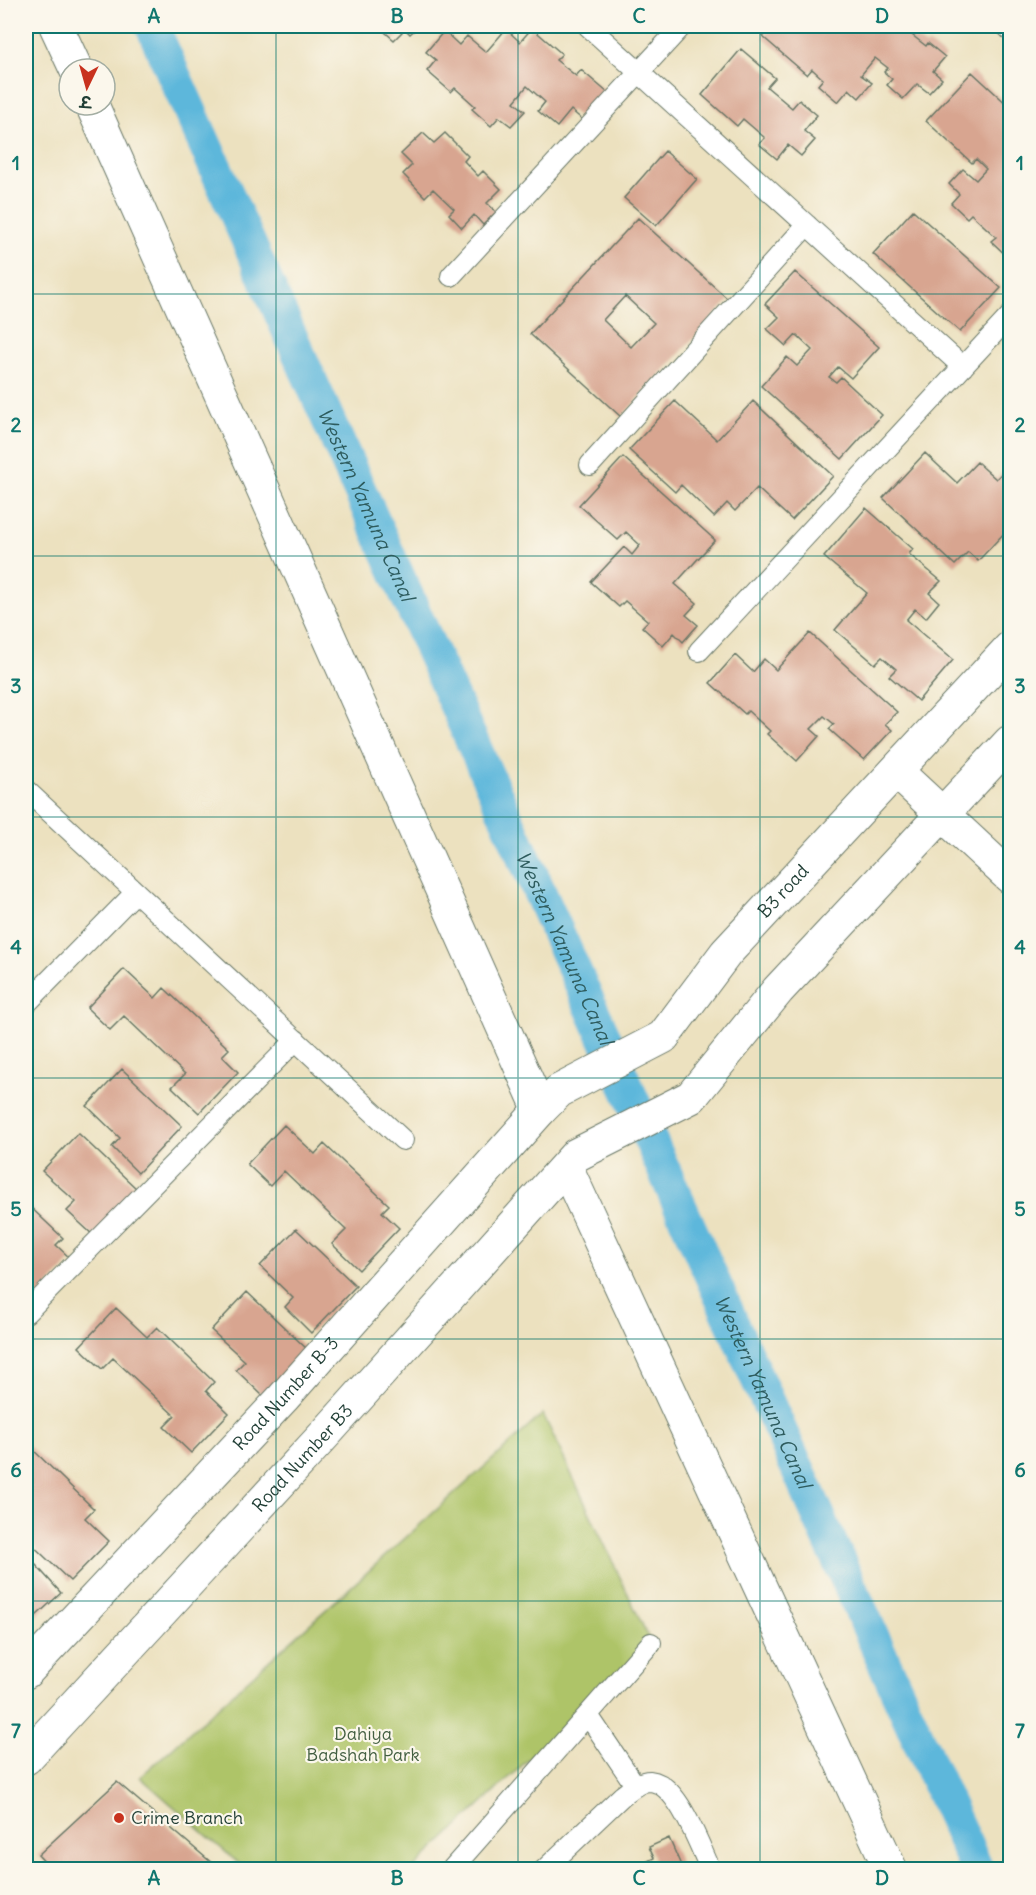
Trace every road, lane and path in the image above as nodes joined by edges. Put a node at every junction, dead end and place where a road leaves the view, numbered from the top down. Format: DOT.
graph roads {
  1 [pos="56,26"];
  2 [pos="588,26"];
  3 [pos="682,26"];
  4 [pos="1006,26"];
  5 [pos="1011,30"];
  6 [pos="70,57"];
  7 [pos="638,71"];
  8 [pos="98,117"];
  9 [pos="807,225"];
  10 [pos="451,276"];
  11 [pos="1011,316"];
  12 [pos="963,367"];
  13 [pos="590,465"];
  14 [pos="1011,648"];
  15 [pos="699,651"];
  16 [pos="1011,742"];
  17 [pos="896,771"];
  18 [pos="26,790"];
  19 [pos="943,814"];
  20 [pos="1011,877"];
  21 [pos="136,892"];
  22 [pos="26,1004"];
  23 [pos="296,1040"];
  24 [pos="549,1100"];
  25 [pos="403,1140"];
  26 [pos="571,1161"];
  27 [pos="26,1313"];
  28 [pos="651,1643"];
  29 [pos="26,1672"];
  30 [pos="588,1716"];
  31 [pos="26,1758"];
  32 [pos="635,1785"];
  33 [pos="451,1869"];
  34 [pos="544,1869"];
  35 [pos="711,1869"];
  36 [pos="891,1869"];
  1 -- 6 [label="street"];
  2 -- 7 [label="lane"];
  3 -- 7 [label="lane"];
  4 -- 5 [label="lane"];
  7 -- 9 [label="lane"];
  7 -- 10 [label="lane"];
  8 -- 24 [label="street"];
  9 -- 12 [label="lane"];
  9 -- 13 [label="lane"];
  11 -- 12 [label="lane"];
  12 -- 15 [label="lane"];
  14 -- 17 [label="street, B3 road"];
  16 -- 19 [label="street"];
  17 -- 19 [label="street"];
  17 -- 24 [label="street, B3 road"];
  18 -- 21 [label="lane"];
  19 -- 20 [label="street"];
  19 -- 26 [label="street"];
  21 -- 22 [label="lane"];
  21 -- 23 [label="lane"];
  23 -- 25 [label="lane"];
  23 -- 27 [label="lane"];
  24 -- 29 [label="street, Road Number B-3"];
  26 -- 31 [label="street, Road Number B3"];
  26 -- 36 [label="street"];
  28 -- 30 [label="lane"];
  30 -- 32 [label="lane"];
  30 -- 33 [label="lane"];
  32 -- 34 [label="lane"];
  32 -- 35 [label="lane"];
}
